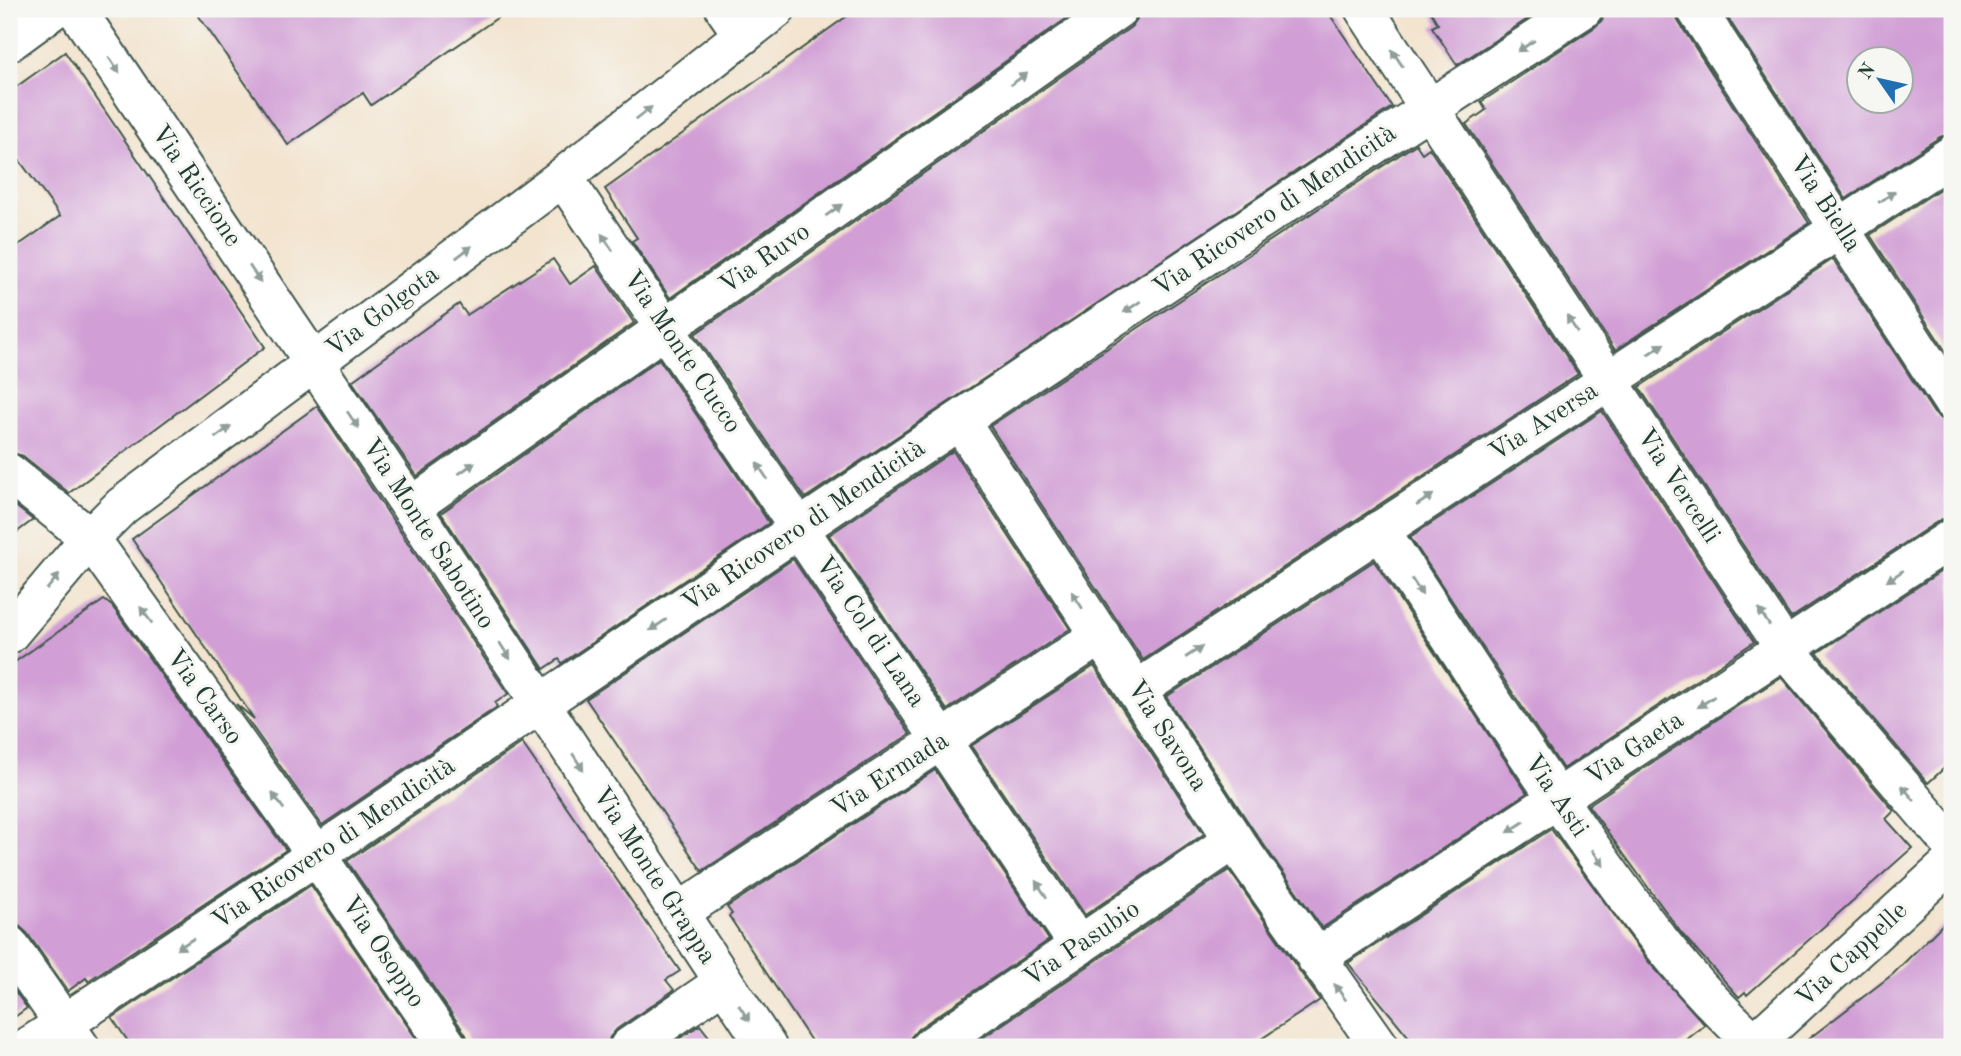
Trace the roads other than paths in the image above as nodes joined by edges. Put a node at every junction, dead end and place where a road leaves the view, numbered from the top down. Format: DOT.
graph roads {
  1 [pos="54,9"];
  2 [pos="76,9"];
  3 [pos="776,9"];
  4 [pos="1118,9"];
  5 [pos="1364,9"];
  6 [pos="1583,9"];
  7 [pos="1696,9"];
  8 [pos="734,22"];
  9 [pos="9,42"];
  10 [pos="1430,108"];
  11 [pos="1952,155"];
  12 [pos="563,177"];
  13 [pos="1840,228"];
  14 [pos="666,329"];
  15 [pos="315,364"];
  16 [pos="1609,380"];
  17 [pos="1952,401"];
  18 [pos="960,421"];
  19 [pos="9,473"];
  20 [pos="411,507"];
  21 [pos="800,527"];
  22 [pos="1380,530"];
  23 [pos="90,538"];
  24 [pos="1952,538"];
  25 [pos="9,634"];
  26 [pos="1101,635"];
  27 [pos="1785,649"];
  28 [pos="1137,690"];
  29 [pos="541,705"];
  30 [pos="942,741"];
  31 [pos="1558,800"];
  32 [pos="1234,840"];
  33 [pos="1952,845"];
  34 [pos="317,856"];
  35 [pos="1952,862"];
  36 [pos="678,913"];
  37 [pos="9,945"];
  38 [pos="1079,946"];
  39 [pos="1316,958"];
  40 [pos="724,982"];
  41 [pos="72,1036"];
  42 [pos="1755,1046"];
  43 [pos="28,1047"];
  44 [pos="448,1047"];
  45 [pos="629,1047"];
  46 [pos="767,1047"];
  47 [pos="930,1047"];
  48 [pos="1380,1047"];
  1 -- 9 [label="street"];
  2 -- 15 [label="street, Via Riccione, one-way"];
  3 -- 8 [label="street, Via Golgota"];
  14 -- 4 [label="street, Via Ruvo, one-way"];
  10 -- 5 [label="street, Via Vercelli, one-way"];
  6 -- 10 [label="street, Via Ricovero di Mendicità, one-way"];
  7 -- 13 [label="street, Via Biella"];
  12 -- 8 [label="street, Via Golgota, one-way"];
  16 -- 10 [label="street, Via Vercelli, one-way"];
  10 -- 18 [label="street, Via Ricovero di Mendicità, one-way"];
  13 -- 11 [label="street, Via Aversa, one-way"];
  14 -- 12 [label="street, Via Monte Cucco, one-way"];
  15 -- 12 [label="street, Via Golgota, one-way"];
  16 -- 13 [label="street, Via Aversa, one-way"];
  13 -- 17 [label="street, Via Biella"];
  20 -- 14 [label="street, Via Ruvo, one-way"];
  21 -- 14 [label="street, Via Monte Cucco, one-way"];
  15 -- 20 [label="street, Via Monte Sabotino, one-way"];
  23 -- 15 [label="street, Via Golgota, one-way"];
  22 -- 16 [label="street, Via Aversa, one-way"];
  27 -- 16 [label="street, Via Vercelli, one-way"];
  18 -- 21 [label="street, Via Ricovero di Mendicità"];
  26 -- 18 [label="street, Via Savona, one-way"];
  19 -- 23 [label="street, Via Carso"];
  20 -- 29 [label="street, Via Monte Sabotino, one-way"];
  21 -- 29 [label="street, Via Ricovero di Mendicità, one-way"];
  21 -- 30 [label="street, Via Col di Lana"];
  28 -- 22 [label="street, Via Aversa, one-way"];
  22 -- 31 [label="street, Via Asti, one-way"];
  25 -- 23 [label="street, Via Golgota, one-way"];
  34 -- 23 [label="street, Via Carso, one-way"];
  24 -- 27 [label="street, Via Gaeta, one-way"];
  26 -- 28 [label="street, Via Savona"];
  26 -- 30 [label="street, Via Ermada"];
  27 -- 31 [label="street, Via Gaeta, one-way"];
  33 -- 27 [label="street, Via Vercelli, one-way"];
  28 -- 32 [label="street, Via Savona"];
  29 -- 34 [label="street, Via Ricovero di Mendicità"];
  29 -- 36 [label="street, Via Monte Grappa, one-way"];
  30 -- 36 [label="street, Via Ermada"];
  38 -- 30 [label="street, Via Col di Lana, one-way"];
  31 -- 39 [label="street, Via Gaeta, one-way"];
  31 -- 42 [label="street, Via Asti, one-way"];
  32 -- 38 [label="street, Via Pasubio"];
  32 -- 39 [label="street, Via Savona"];
  34 -- 41 [label="street, Via Ricovero di Mendicità, one-way"];
  34 -- 44 [label="street, Via Osoppo"];
  35 -- 42 [label="street, Via Cappelle"];
  36 -- 40 [label="street, Via Monte Grappa"];
  37 -- 41 [label="street"];
  38 -- 47 [label="street, Via Pasubio"];
  48 -- 39 [label="street, Via Savona, one-way"];
  40 -- 45 [label="street"];
  40 -- 46 [label="street, Via Monte Grappa, one-way"];
  41 -- 43 [label="street, Via Ricovero di Mendicità"];
}
